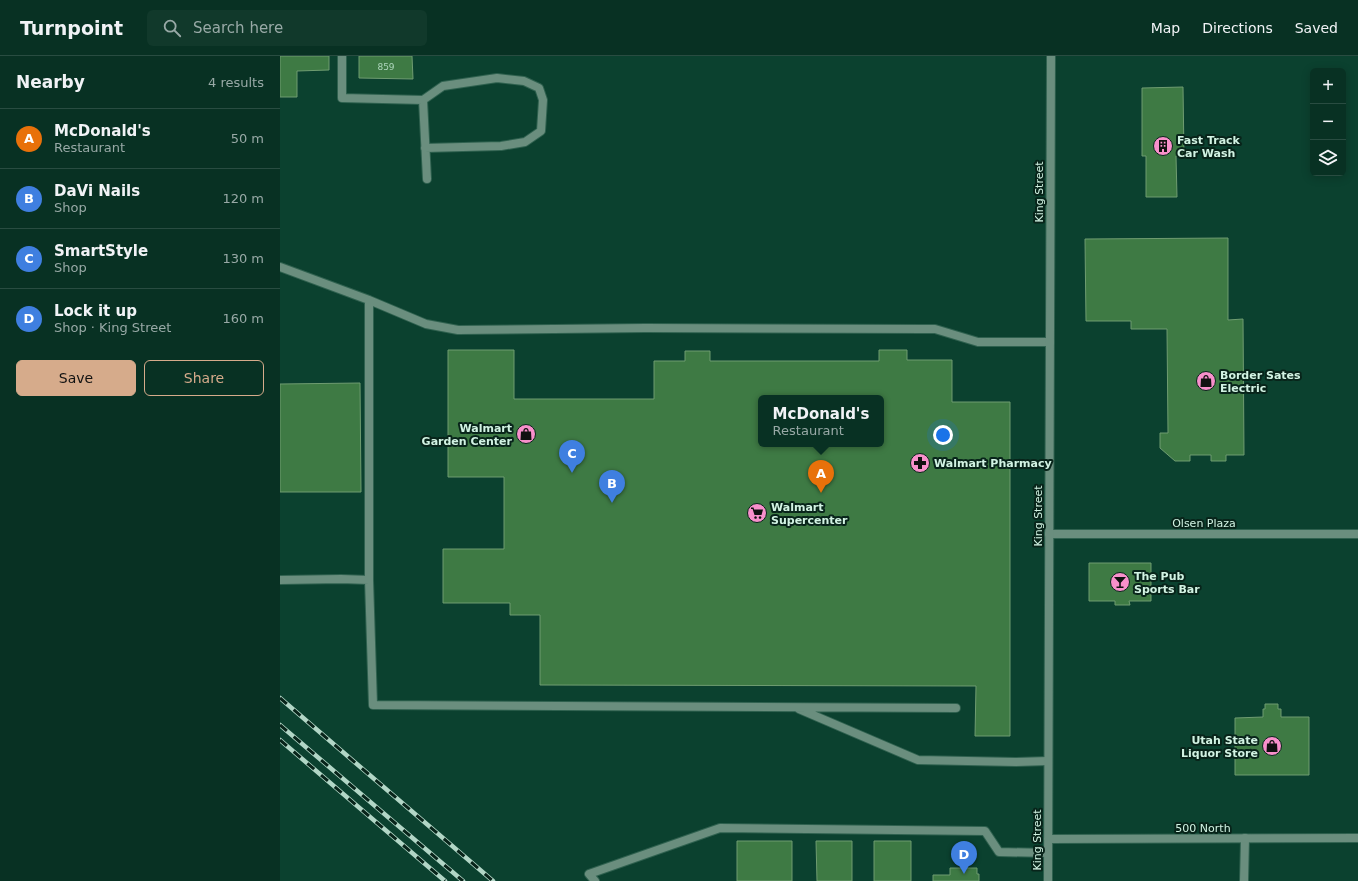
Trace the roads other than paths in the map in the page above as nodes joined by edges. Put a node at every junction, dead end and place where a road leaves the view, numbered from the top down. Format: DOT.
graph roads {
  1 [pos="342,56"];
  2 [pos="1051,56"];
  3 [pos="423,100"];
  4 [pos="425,148"];
  5 [pos="427,179"];
  6 [pos="280,267"];
  7 [pos="369,300"];
  8 [pos="1050,342"];
  9 [pos="1049,534"];
  10 [pos="1358,534"];
  11 [pos="280,580"];
  12 [pos="369,580"];
  13 [pos="794,707"];
  14 [pos="956,708"];
  15 [pos="1048,760"];
  16 [pos="1245,838"];
  17 [pos="1358,838"];
  18 [pos="1048,839"];
  19 [pos="1048,853"];
  20 [pos="595,881"];
  21 [pos="1048,881"];
  22 [pos="1244,881"];
  1 -- 3 [label="street"];
  2 -- 8 [label="street, King Street"];
  3 -- 4 [label="street"];
  3 -- 4 [label="street"];
  4 -- 5 [label="street"];
  6 -- 7 [label="street"];
  7 -- 8 [label="street"];
  7 -- 12 [label="street"];
  8 -- 9 [label="street, King Street"];
  9 -- 10 [label="street, Olsen Plaza"];
  9 -- 15 [label="street, King Street"];
  11 -- 12 [label="street"];
  12 -- 13 [label="street"];
  13 -- 14 [label="street"];
  13 -- 15 [label="street"];
  15 -- 18 [label="street, King Street"];
  16 -- 17 [label="street, 500 North"];
  16 -- 18 [label="street, 500 North"];
  16 -- 22 [label="street"];
  18 -- 19 [label="street, King Street"];
  19 -- 20 [label="street"];
  19 -- 21 [label="street, King Street"];
}
